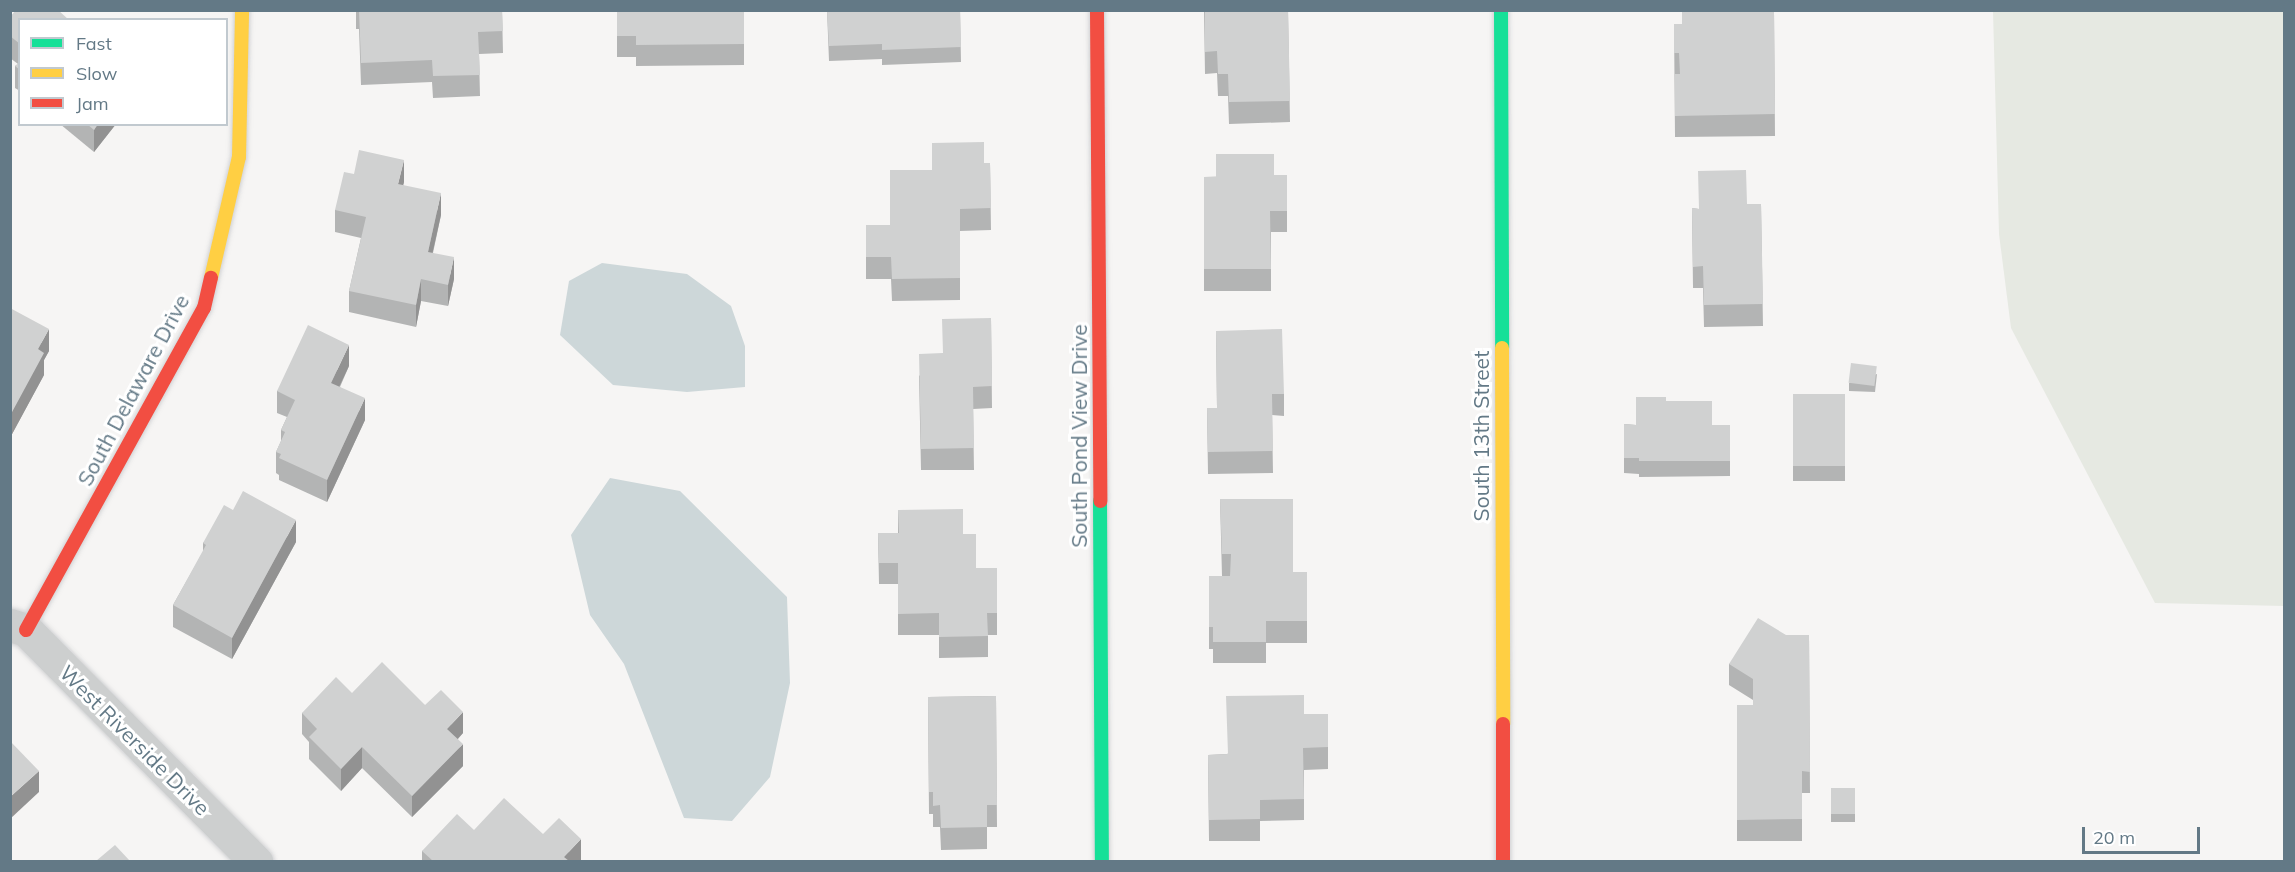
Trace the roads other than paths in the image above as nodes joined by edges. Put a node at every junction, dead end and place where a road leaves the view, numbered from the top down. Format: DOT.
graph roads {
  1 [pos="242,10"];
  2 [pos="1097,10"];
  3 [pos="1501,10"];
  4 [pos="18,627"];
  5 [pos="256,861"];
  6 [pos="1102,861"];
  7 [pos="1503,861"];
  1 -- 4 [label="street, South Delaware Drive"];
  2 -- 6 [label="street, South Pond View Drive"];
  3 -- 7 [label="street, South 13th Street"];
  4 -- 5 [label="street, West Riverside Drive"];
}
